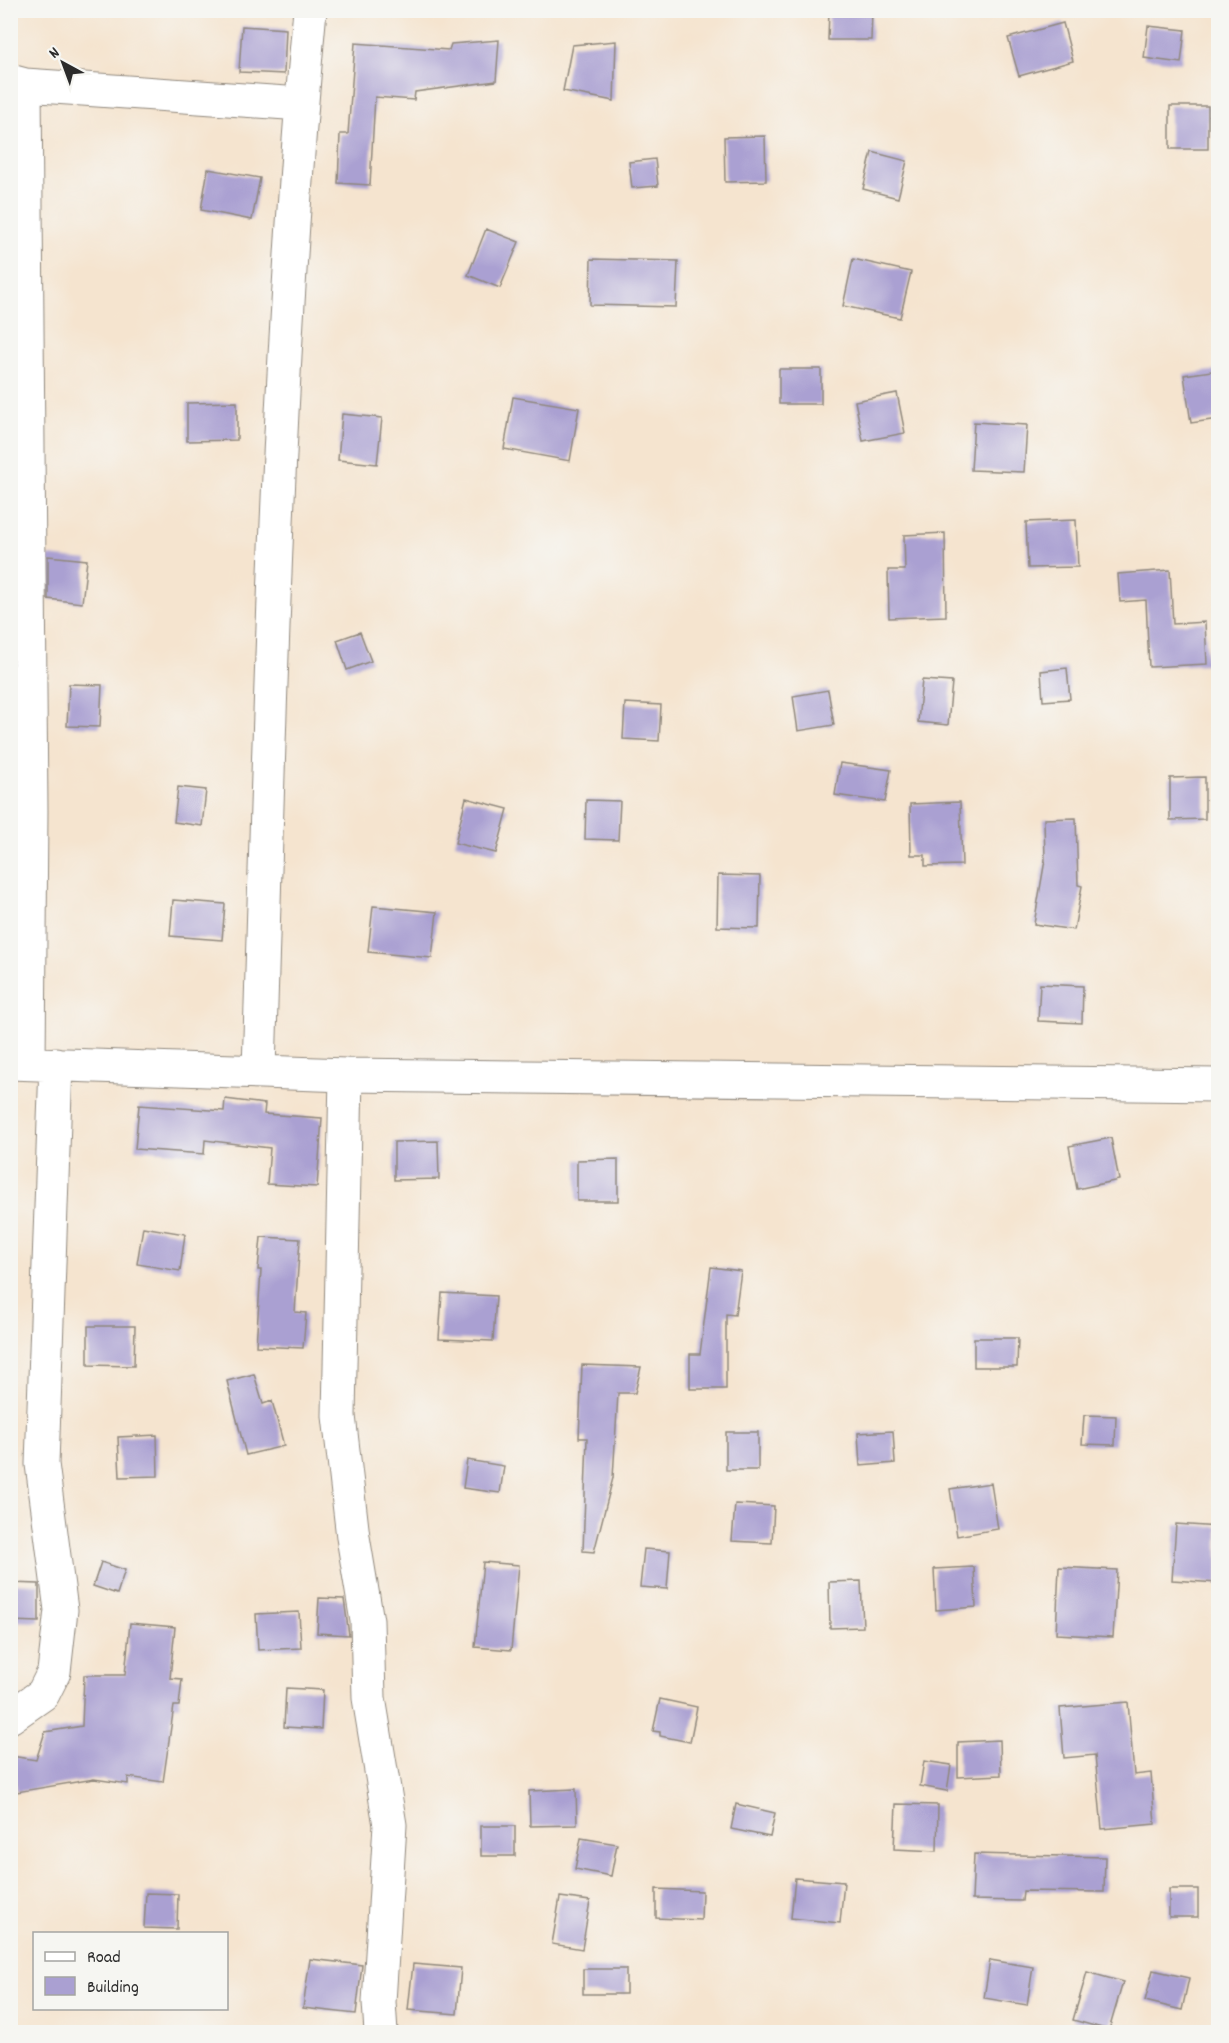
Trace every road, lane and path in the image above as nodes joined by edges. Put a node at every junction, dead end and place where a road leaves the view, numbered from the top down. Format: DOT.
graph roads {
  1 [pos="310,10"];
  2 [pos="18,83"];
  3 [pos="302,104"];
  4 [pos="32,1063"];
  5 [pos="259,1070"];
  6 [pos="346,1075"];
  7 [pos="1218,1086"];
  8 [pos="10,1717"];
  9 [pos="381,2032"];
  1 -- 3 [label="street"];
  2 -- 3 [label="street"];
  2 -- 4 [label="street"];
  3 -- 5 [label="street"];
  4 -- 5 [label="street"];
  4 -- 8 [label="street"];
  5 -- 6 [label="street"];
  6 -- 7 [label="street"];
  6 -- 9 [label="street"];
}
